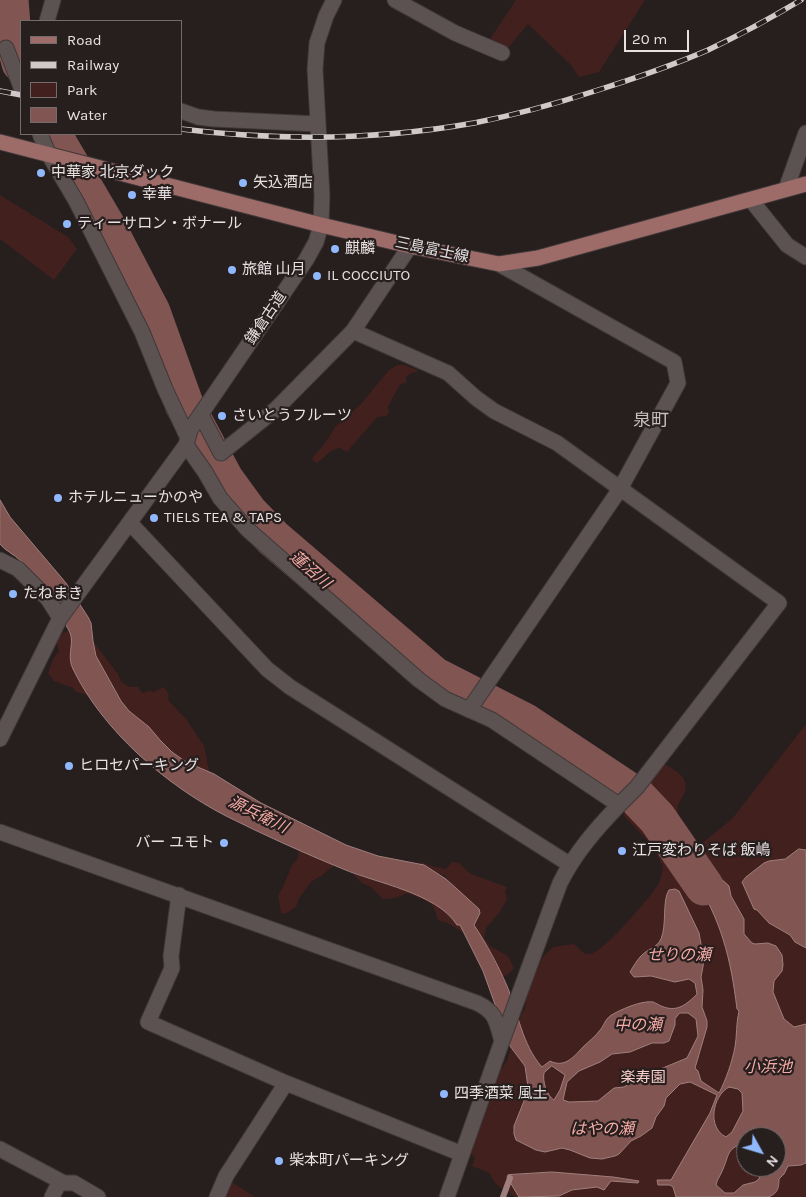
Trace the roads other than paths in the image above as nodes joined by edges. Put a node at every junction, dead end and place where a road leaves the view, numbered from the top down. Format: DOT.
graph roads {
  1 [pos="53,0"];
  2 [pos="334,0"];
  3 [pos="395,0"];
  4 [pos="47,20"];
  5 [pos="10,46"];
  6 [pos="502,53"];
  7 [pos="20,83"];
  8 [pos="182,111"];
  9 [pos="318,124"];
  10 [pos="806,133"];
  11 [pos="41,135"];
  12 [pos="0,142"];
  13 [pos="53,156"];
  14 [pos="806,184"];
  15 [pos="786,189"];
  16 [pos="751,200"];
  17 [pos="321,225"];
  18 [pos="410,246"];
  19 [pos="806,257"];
  20 [pos="499,264"];
  21 [pos="353,330"];
  22 [pos="192,429"];
  23 [pos="620,489"];
  24 [pos="130,523"];
  25 [pos="0,560"];
  26 [pos="60,617"];
  27 [pos="474,702"];
  28 [pos="1,733"];
  29 [pos="623,802"];
  30 [pos="0,832"];
  31 [pos="569,864"];
  32 [pos="179,896"];
  33 [pos="503,1038"];
  34 [pos="286,1084"];
  35 [pos="0,1149"];
  36 [pos="462,1154"];
  37 [pos="60,1182"];
  38 [pos="52,1197"];
  39 [pos="98,1197"];
  40 [pos="217,1197"];
  41 [pos="447,1197"];
  1 -- 4 [label="street"];
  2 -- 9 [label="street, 鎌倉古道"];
  3 -- 6 [label="street"];
  5 -- 7 [label="street"];
  8 -- 9 [label="street"];
  9 -- 17 [label="street, 鎌倉古道"];
  10 -- 15 [label="street"];
  11 -- 13 [label="street"];
  12 -- 13 [label="main road, 三島富士線"];
  13 -- 17 [label="main road, 三島富士線"];
  13 -- 22 [label="street"];
  14 -- 15 [label="main road, 三島富士線"];
  15 -- 16 [label="main road, 三島富士線"];
  16 -- 19 [label="street"];
  16 -- 20 [label="main road, 三島富士線"];
  17 -- 18 [label="main road, 三島富士線"];
  17 -- 22 [label="street, 鎌倉古道"];
  18 -- 20 [label="main road, 三島富士線"];
  18 -- 21 [label="street"];
  20 -- 23 [label="street"];
  21 -- 22 [label="street"];
  21 -- 23 [label="street"];
  22 -- 24 [label="street, 鎌倉古道"];
  22 -- 27 [label="street"];
  23 -- 27 [label="street"];
  23 -- 29 [label="street"];
  24 -- 26 [label="street, 鎌倉古道"];
  24 -- 31 [label="street"];
  25 -- 26 [label="street"];
  26 -- 28 [label="street, 鎌倉古道"];
  27 -- 29 [label="street"];
  29 -- 31 [label="street"];
  30 -- 32 [label="street"];
  31 -- 33 [label="street"];
  32 -- 33 [label="street"];
  32 -- 34 [label="street"];
  33 -- 36 [label="street"];
  34 -- 36 [label="street"];
  34 -- 40 [label="street"];
  35 -- 37 [label="street"];
  36 -- 41 [label="street"];
  37 -- 38 [label="street"];
  37 -- 39 [label="street"];
}
